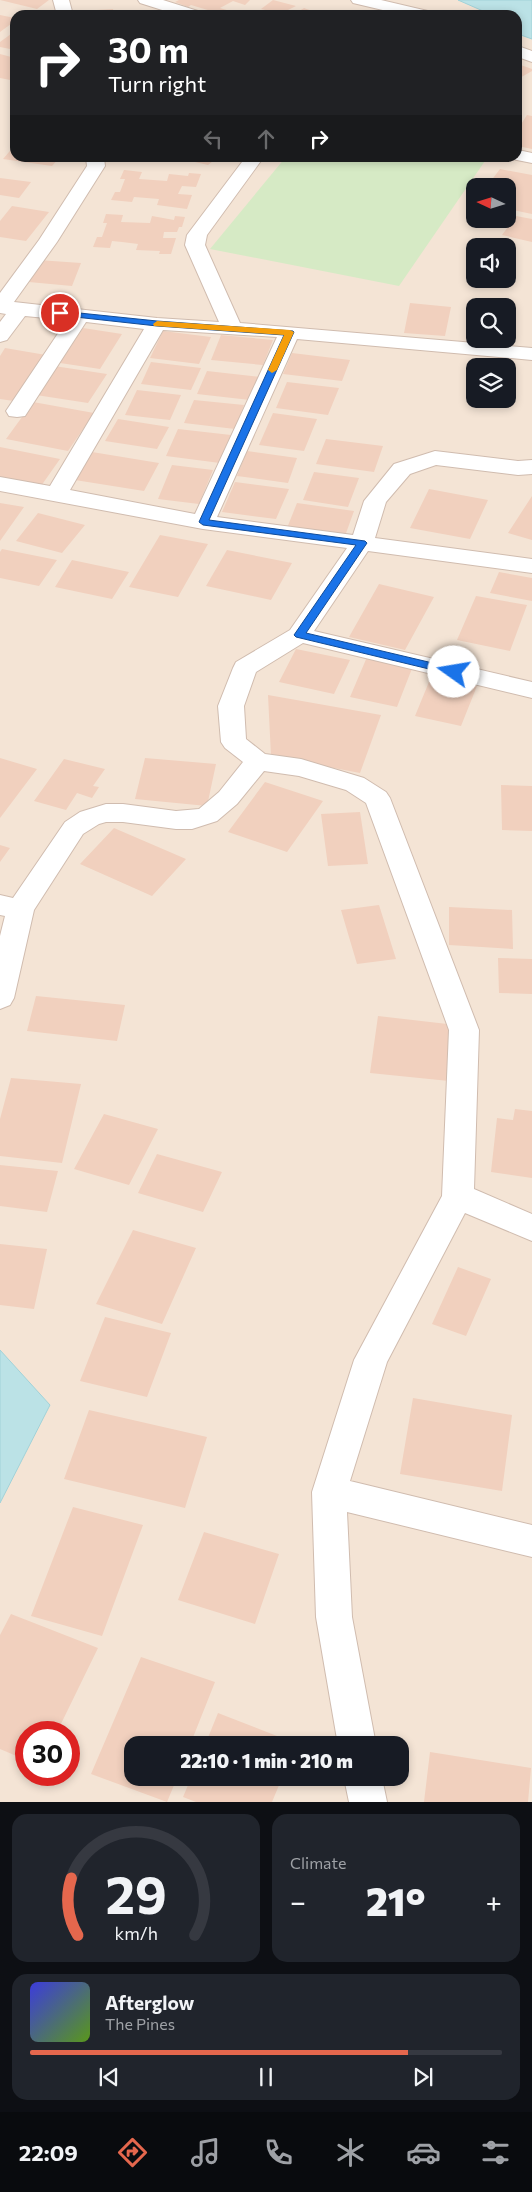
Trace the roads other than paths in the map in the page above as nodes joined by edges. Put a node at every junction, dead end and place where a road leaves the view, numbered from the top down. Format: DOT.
graph roads {
  1 [pos="146,0"];
  2 [pos="357,4"];
  3 [pos="179,10"];
  4 [pos="395,10"];
  5 [pos="96,162"];
  6 [pos="251,162"];
  7 [pos="7,307"];
  8 [pos="80,316"];
  9 [pos="157,324"];
  10 [pos="232,328"];
  11 [pos="290,332"];
  12 [pos="0,336"];
  13 [pos="532,354"];
  14 [pos="17,410"];
  15 [pos="532,467"];
  16 [pos="0,484"];
  17 [pos="56,494"];
  18 [pos="203,522"];
  19 [pos="362,543"];
  20 [pos="532,566"];
  21 [pos="299,635"];
  22 [pos="532,690"];
  23 [pos="258,761"];
  24 [pos="10,907"];
  25 [pos="0,998"];
  26 [pos="458,1196"];
  27 [pos="532,1228"];
  28 [pos="329,1492"];
  29 [pos="532,1541"];
  30 [pos="355,1736"];
  31 [pos="365,1786"];
  32 [pos="368,1802"];
  1 -- 3 [label="street"];
  2 -- 4 [label="street"];
  5 -- 7 [label="street"];
  6 -- 10 [label="street"];
  7 -- 8 [label="street"];
  7 -- 12 [label="street"];
  8 -- 9 [label="street"];
  8 -- 14 [label="street"];
  9 -- 10 [label="street"];
  9 -- 17 [label="street"];
  10 -- 11 [label="street"];
  11 -- 13 [label="street"];
  11 -- 18 [label="street"];
  15 -- 19 [label="street"];
  16 -- 17 [label="street"];
  17 -- 18 [label="street"];
  18 -- 19 [label="street"];
  19 -- 20 [label="street"];
  19 -- 21 [label="street"];
  21 -- 22 [label="street"];
  21 -- 23 [label="street"];
  23 -- 24 [label="street"];
  23 -- 26 [label="street"];
  24 -- 25 [label="street"];
  26 -- 27 [label="street"];
  26 -- 28 [label="street"];
  28 -- 29 [label="street"];
  28 -- 30 [label="street"];
  31 -- 32 [label="street"];
}
